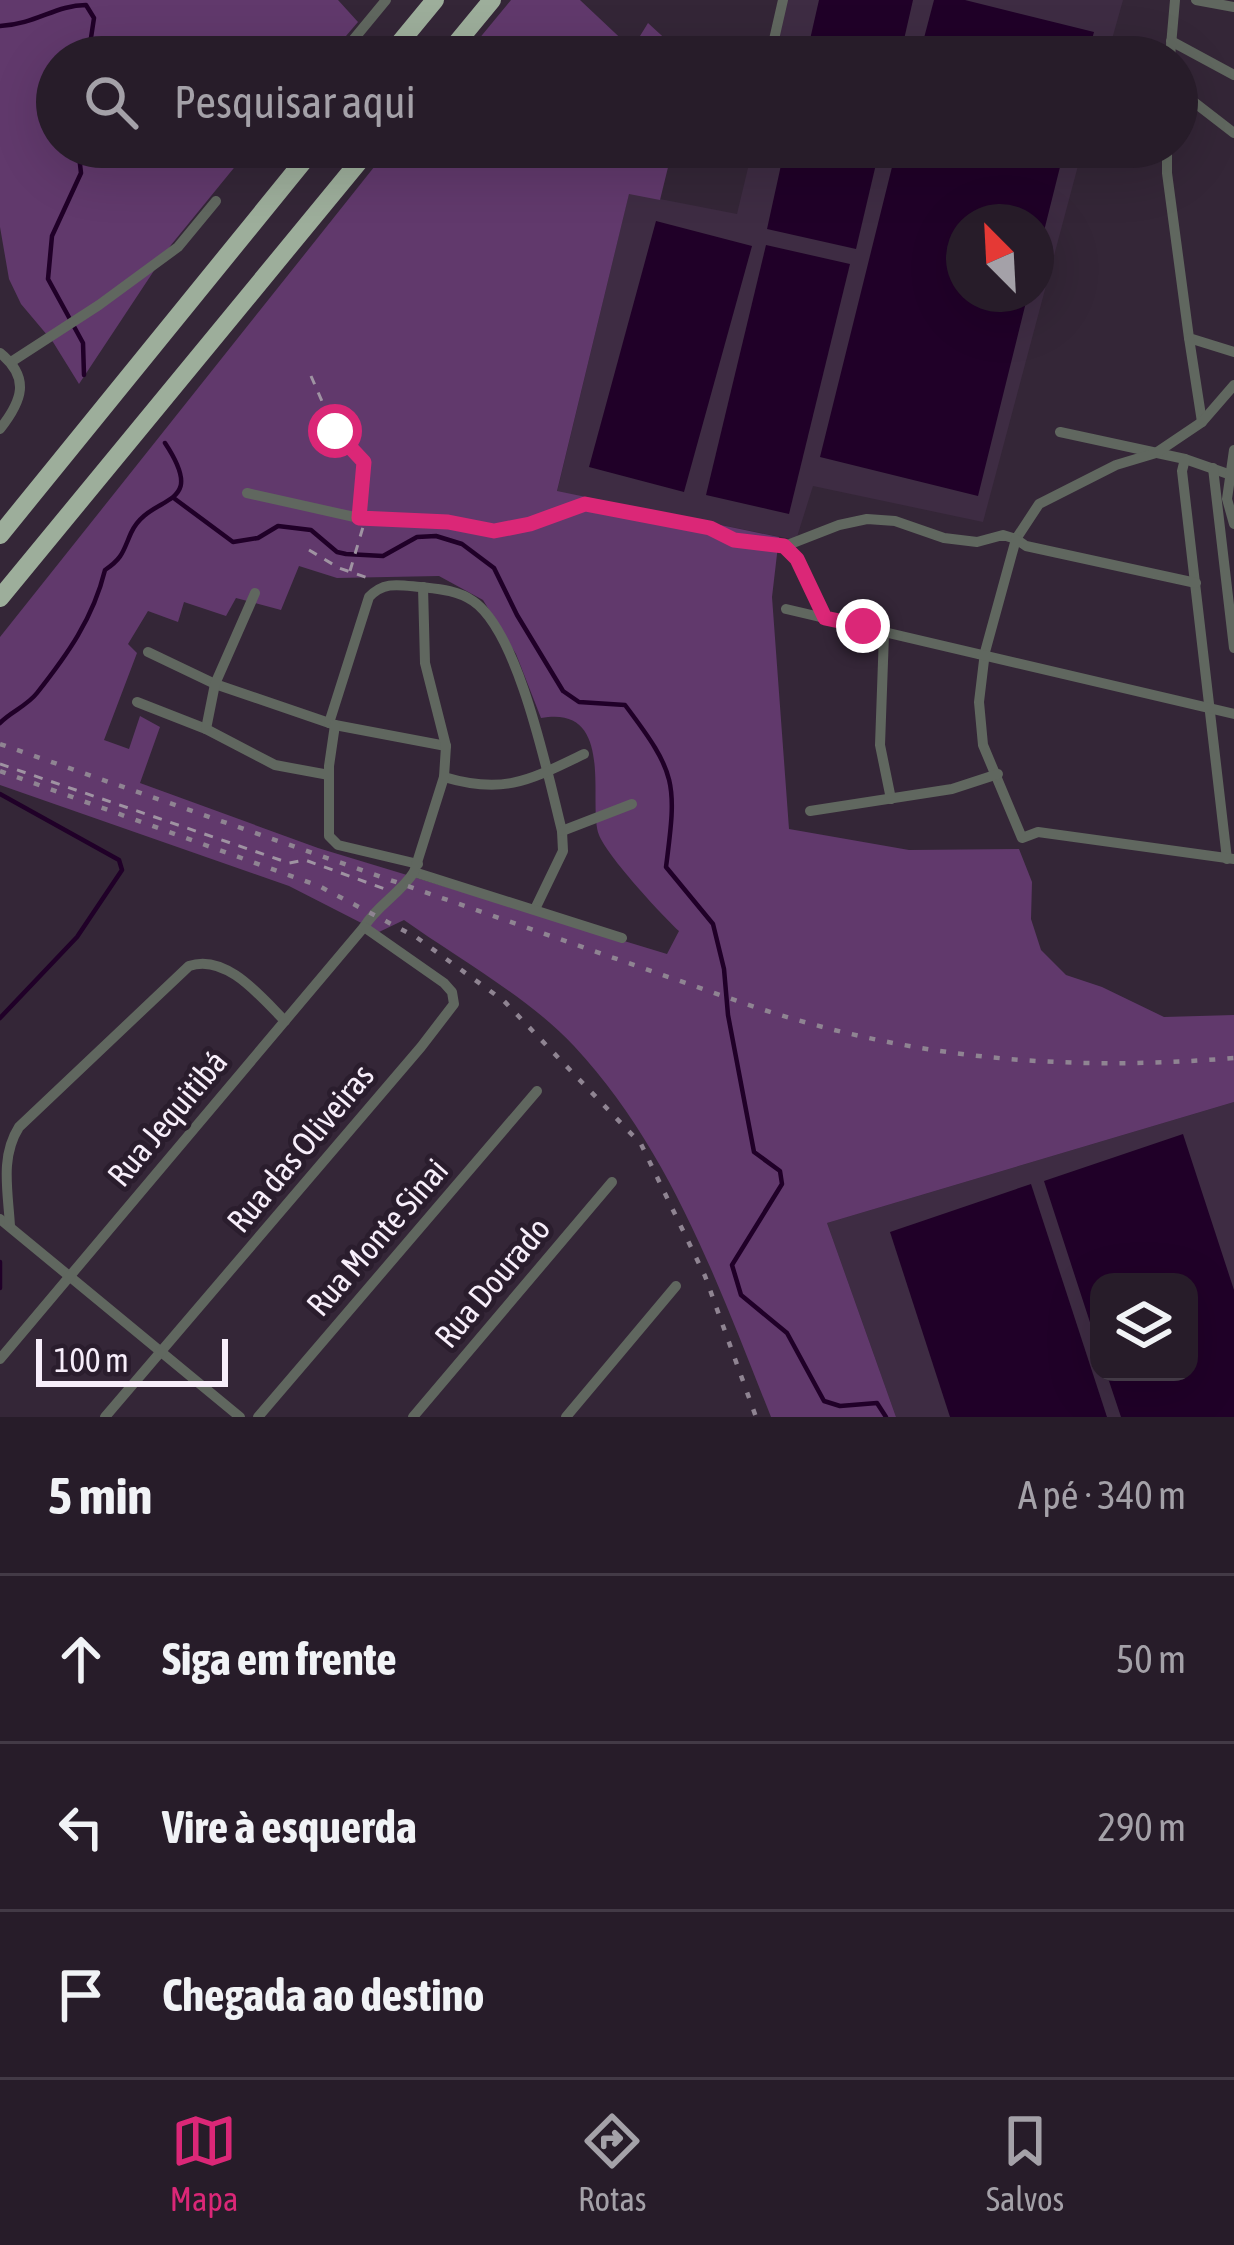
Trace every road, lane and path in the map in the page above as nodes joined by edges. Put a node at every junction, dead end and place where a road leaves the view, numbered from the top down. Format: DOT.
graph roads {
  1 [pos="386,0"];
  2 [pos="435,0"];
  3 [pos="492,0"];
  4 [pos="783,0"];
  5 [pos="1175,0"];
  6 [pos="1196,0"];
  7 [pos="1234,7"];
  8 [pos="356,36"];
  9 [pos="405,36"];
  10 [pos="462,36"];
  11 [pos="775,36"];
  12 [pos="1171,36"];
  13 [pos="1198,55"];
  14 [pos="1234,74"];
  15 [pos="1198,105"];
  16 [pos="1234,133"];
  17 [pos="298,168"];
  18 [pos="354,168"];
  19 [pos="1167,168"];
  20 [pos="216,201"];
  21 [pos="1194,340"];
  22 [pos="0,352"];
  23 [pos="1234,352"];
  24 [pos="11,362"];
  25 [pos="310,376"];
  26 [pos="1234,385"];
  27 [pos="1202,422"];
  28 [pos="0,429"];
  29 [pos="1060,432"];
  30 [pos="1234,450"];
  31 [pos="1156,452"];
  32 [pos="1185,459"];
  33 [pos="1213,468"];
  34 [pos="1232,476"];
  35 [pos="247,493"];
  36 [pos="359,518"];
  37 [pos="1234,524"];
  38 [pos="0,535"];
  39 [pos="1016,539"];
  40 [pos="784,546"];
  41 [pos="309,550"];
  42 [pos="350,571"];
  43 [pos="1196,584"];
  44 [pos="383,586"];
  45 [pos="423,587"];
  46 [pos="255,593"];
  47 [pos="0,598"];
  48 [pos="786,609"];
  49 [pos="825,618"];
  50 [pos="884,634"];
  51 [pos="1234,648"];
  52 [pos="148,652"];
  53 [pos="985,652"];
  54 [pos="215,684"];
  55 [pos="137,702"];
  56 [pos="1210,708"];
  57 [pos="1234,713"];
  58 [pos="332,724"];
  59 [pos="206,728"];
  60 [pos="446,746"];
  61 [pos="584,754"];
  62 [pos="0,764"];
  63 [pos="548,772"];
  64 [pos="998,774"];
  65 [pos="329,775"];
  66 [pos="444,778"];
  67 [pos="891,799"];
  68 [pos="632,804"];
  69 [pos="810,811"];
  70 [pos="562,830"];
  71 [pos="1231,859"];
  72 [pos="416,868"];
  73 [pos="396,893"];
  74 [pos="535,909"];
  75 [pos="364,927"];
  76 [pos="622,938"];
  77 [pos="285,1021"];
  78 [pos="537,1091"];
  79 [pos="612,1182"];
  80 [pos="5,1222"];
  81 [pos="68,1277"];
  82 [pos="676,1286"];
  83 [pos="161,1352"];
  84 [pos="0,1359"];
  85 [pos="105,1417"];
  86 [pos="240,1417"];
  87 [pos="258,1417"];
  88 [pos="412,1417"];
  89 [pos="566,1417"];
  1 -- 8 [label="street"];
  2 -- 9 [label="highway"];
  3 -- 10 [label="highway"];
  4 -- 11 [label="street"];
  5 -- 12 [label="street"];
  6 -- 7 [label="street"];
  13 -- 14 [label="street"];
  15 -- 16 [label="street"];
  17 -- 38 [label="highway"];
  18 -- 47 [label="highway"];
  19 -- 21 [label="street"];
  20 -- 24 [label="street"];
  21 -- 23 [label="street"];
  21 -- 27 [label="street"];
  22 -- 24 [label="street"];
  24 -- 28 [label="street"];
  25 -- 36 [label="path"];
  26 -- 27 [label="street"];
  27 -- 31 [label="street"];
  29 -- 31 [label="street"];
  30 -- 34 [label="street"];
  31 -- 32 [label="street"];
  31 -- 39 [label="street"];
  32 -- 33 [label="street"];
  32 -- 43 [label="street"];
  33 -- 34 [label="street"];
  33 -- 51 [label="street"];
  34 -- 37 [label="street"];
  35 -- 36 [label="street"];
  36 -- 40 [label="street"];
  36 -- 42 [label="path"];
  39 -- 40 [label="street"];
  39 -- 43 [label="street"];
  39 -- 53 [label="street"];
  40 -- 49 [label="street"];
  41 -- 42 [label="path"];
  42 -- 44 [label="path"];
  43 -- 56 [label="street"];
  44 -- 45 [label="street"];
  44 -- 58 [label="street"];
  45 -- 60 [label="street"];
  45 -- 63 [label="street"];
  46 -- 54 [label="street"];
  48 -- 49 [label="street"];
  49 -- 50 [label="street"];
  50 -- 53 [label="street"];
  50 -- 67 [label="street"];
  52 -- 54 [label="street"];
  53 -- 56 [label="street"];
  53 -- 64 [label="street"];
  54 -- 58 [label="street"];
  54 -- 59 [label="street"];
  55 -- 59 [label="street"];
  56 -- 57 [label="street"];
  56 -- 71 [label="street"];
  58 -- 60 [label="street"];
  58 -- 65 [label="street"];
  59 -- 65 [label="street"];
  60 -- 66 [label="street"];
  61 -- 63 [label="street"];
  62 -- 73 [label="path"];
  63 -- 66 [label="street"];
  63 -- 70 [label="street"];
  64 -- 67 [label="street"];
  64 -- 71 [label="street"];
  65 -- 72 [label="street"];
  66 -- 72 [label="street"];
  67 -- 69 [label="street"];
  68 -- 70 [label="street"];
  70 -- 74 [label="street"];
  72 -- 73 [label="street, Rua Jequitibá"];
  72 -- 74 [label="street"];
  73 -- 75 [label="street, Rua Jequitibá"];
  74 -- 76 [label="street"];
  75 -- 77 [label="street, Rua Jequitibá"];
  75 -- 83 [label="street, Rua das Oliveiras"];
  77 -- 80 [label="street"];
  77 -- 81 [label="street, Rua Jequitibá"];
  78 -- 87 [label="street, Rua Monte Sinai"];
  79 -- 88 [label="street, Rua Dourado"];
  80 -- 81 [label="street"];
  81 -- 83 [label="street"];
  81 -- 84 [label="street, Rua Jequitibá"];
  82 -- 89 [label="street"];
  83 -- 85 [label="street, Rua das Oliveiras"];
  83 -- 86 [label="street"];
}
